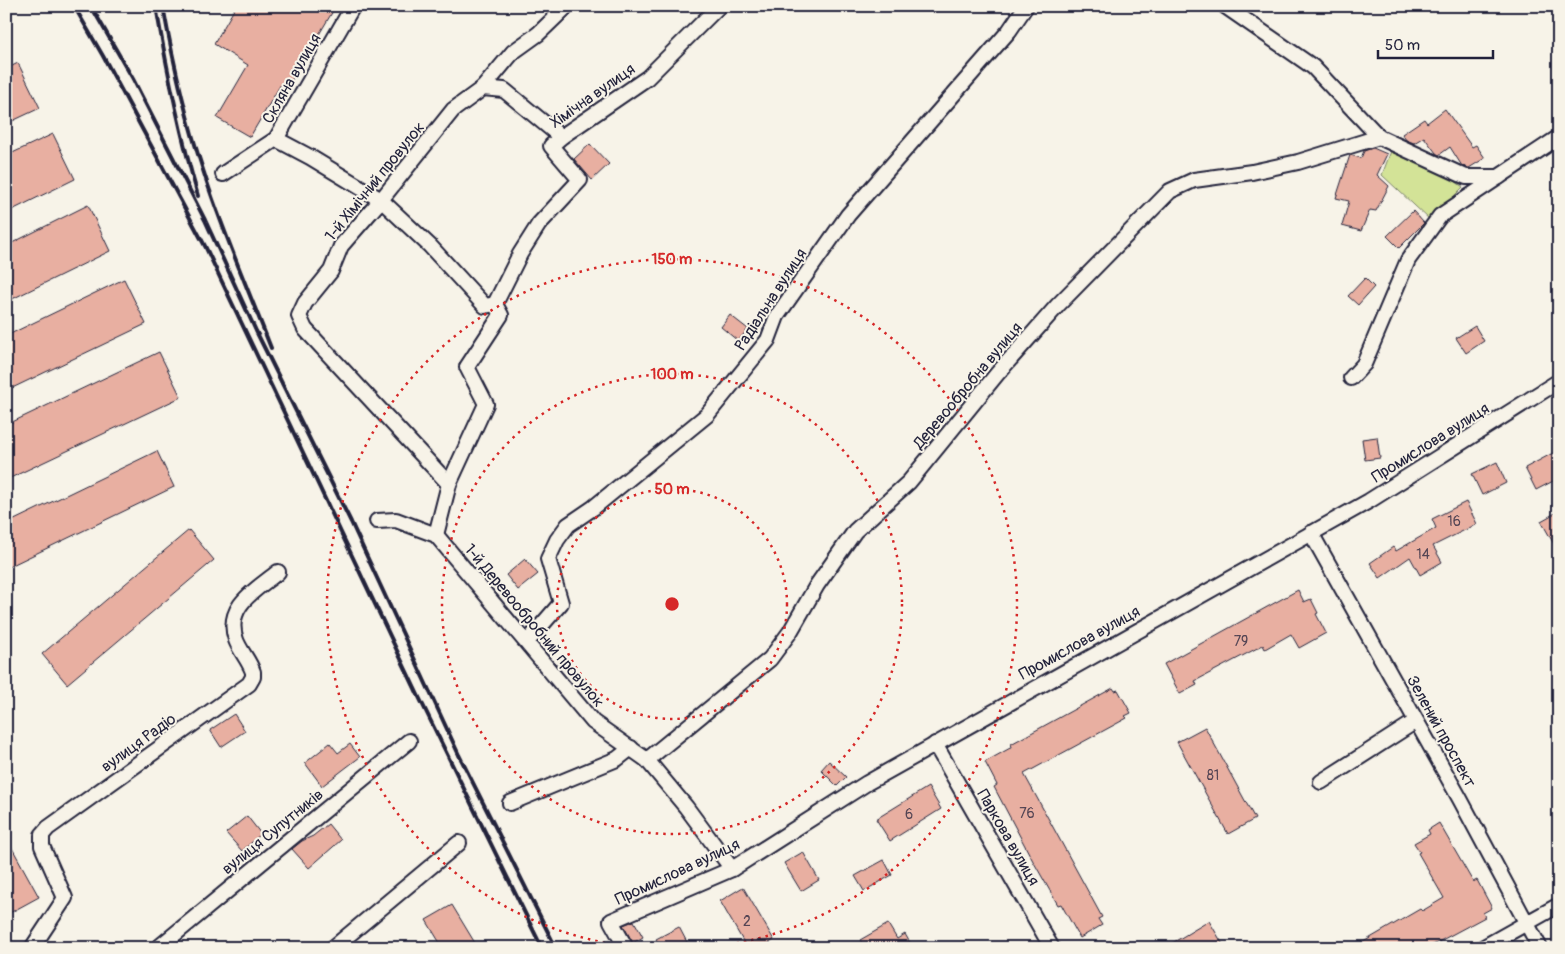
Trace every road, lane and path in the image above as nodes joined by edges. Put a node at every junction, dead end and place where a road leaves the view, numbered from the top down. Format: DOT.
graph roads {
  1 [pos="353,6"];
  2 [pos="567,6"];
  3 [pos="719,6"];
  4 [pos="1225,6"];
  5 [pos="1025,7"];
  6 [pos="483,88"];
  7 [pos="561,137"];
  8 [pos="1379,137"];
  9 [pos="1559,137"];
  10 [pos="276,139"];
  11 [pos="223,174"];
  12 [pos="1499,177"];
  13 [pos="381,200"];
  14 [pos="495,304"];
  15 [pos="1351,378"];
  16 [pos="1559,381"];
  17 [pos="448,484"];
  18 [pos="377,522"];
  19 [pos="1311,533"];
  20 [pos="436,534"];
  21 [pos="278,572"];
  22 [pos="526,642"];
  23 [pos="1416,721"];
  24 [pos="409,741"];
  25 [pos="935,744"];
  26 [pos="631,748"];
  27 [pos="647,760"];
  28 [pos="1321,782"];
  29 [pos="510,804"];
  30 [pos="458,843"];
  31 [pos="732,869"];
  32 [pos="1559,905"];
  33 [pos="1526,922"];
  34 [pos="32,948"];
  35 [pos="158,948"];
  36 [pos="333,948"];
  37 [pos="626,948"];
  38 [pos="1052,948"];
  39 [pos="1482,948"];
  40 [pos="1540,948"];
  1 -- 10 [label="street, Скляна вулиця"];
  2 -- 6 [label="street, 1-й Хімічний провулок"];
  3 -- 7 [label="street, Хімічна вулиця"];
  4 -- 8 [label="street"];
  5 -- 22 [label="street, Радіальна вулиця"];
  6 -- 7 [label="street"];
  6 -- 13 [label="street, 1-й Хімічний провулок"];
  7 -- 14 [label="street, Хімічна вулиця"];
  8 -- 12 [label="street"];
  8 -- 27 [label="street, Деревообробна вулиця"];
  9 -- 12 [label="street"];
  10 -- 11 [label="street, Скляна вулиця"];
  10 -- 13 [label="street"];
  12 -- 15 [label="street"];
  13 -- 14 [label="street"];
  13 -- 17 [label="street, 1-й Хімічний провулок"];
  14 -- 17 [label="street, Хімічна вулиця"];
  16 -- 19 [label="street, Промислова вулиця"];
  17 -- 20 [label="street, Хімічна вулиця"];
  18 -- 20 [label="street"];
  19 -- 23 [label="street, Зелений проспект"];
  19 -- 25 [label="street, Промислова вулиця"];
  20 -- 22 [label="street, 1-й Деревообробний провулок"];
  21 -- 34 [label="street, вулиця Радіо"];
  22 -- 26 [label="street, 1-й Деревообробний провулок"];
  23 -- 28 [label="street"];
  23 -- 33 [label="street, Зелений проспект"];
  24 -- 35 [label="street, вулиця Супутників"];
  25 -- 31 [label="street, Промислова вулиця"];
  25 -- 38 [label="street, Паркова вулиця"];
  26 -- 27 [label="street, 1-й Деревообробний провулок"];
  26 -- 29 [label="street"];
  27 -- 31 [label="street, 1-й Деревообробний провулок"];
  30 -- 36 [label="street"];
  31 -- 37 [label="street, Промислова вулиця"];
  32 -- 33 [label="street"];
  33 -- 39 [label="street"];
  33 -- 40 [label="street, Зелений проспект"];
}
